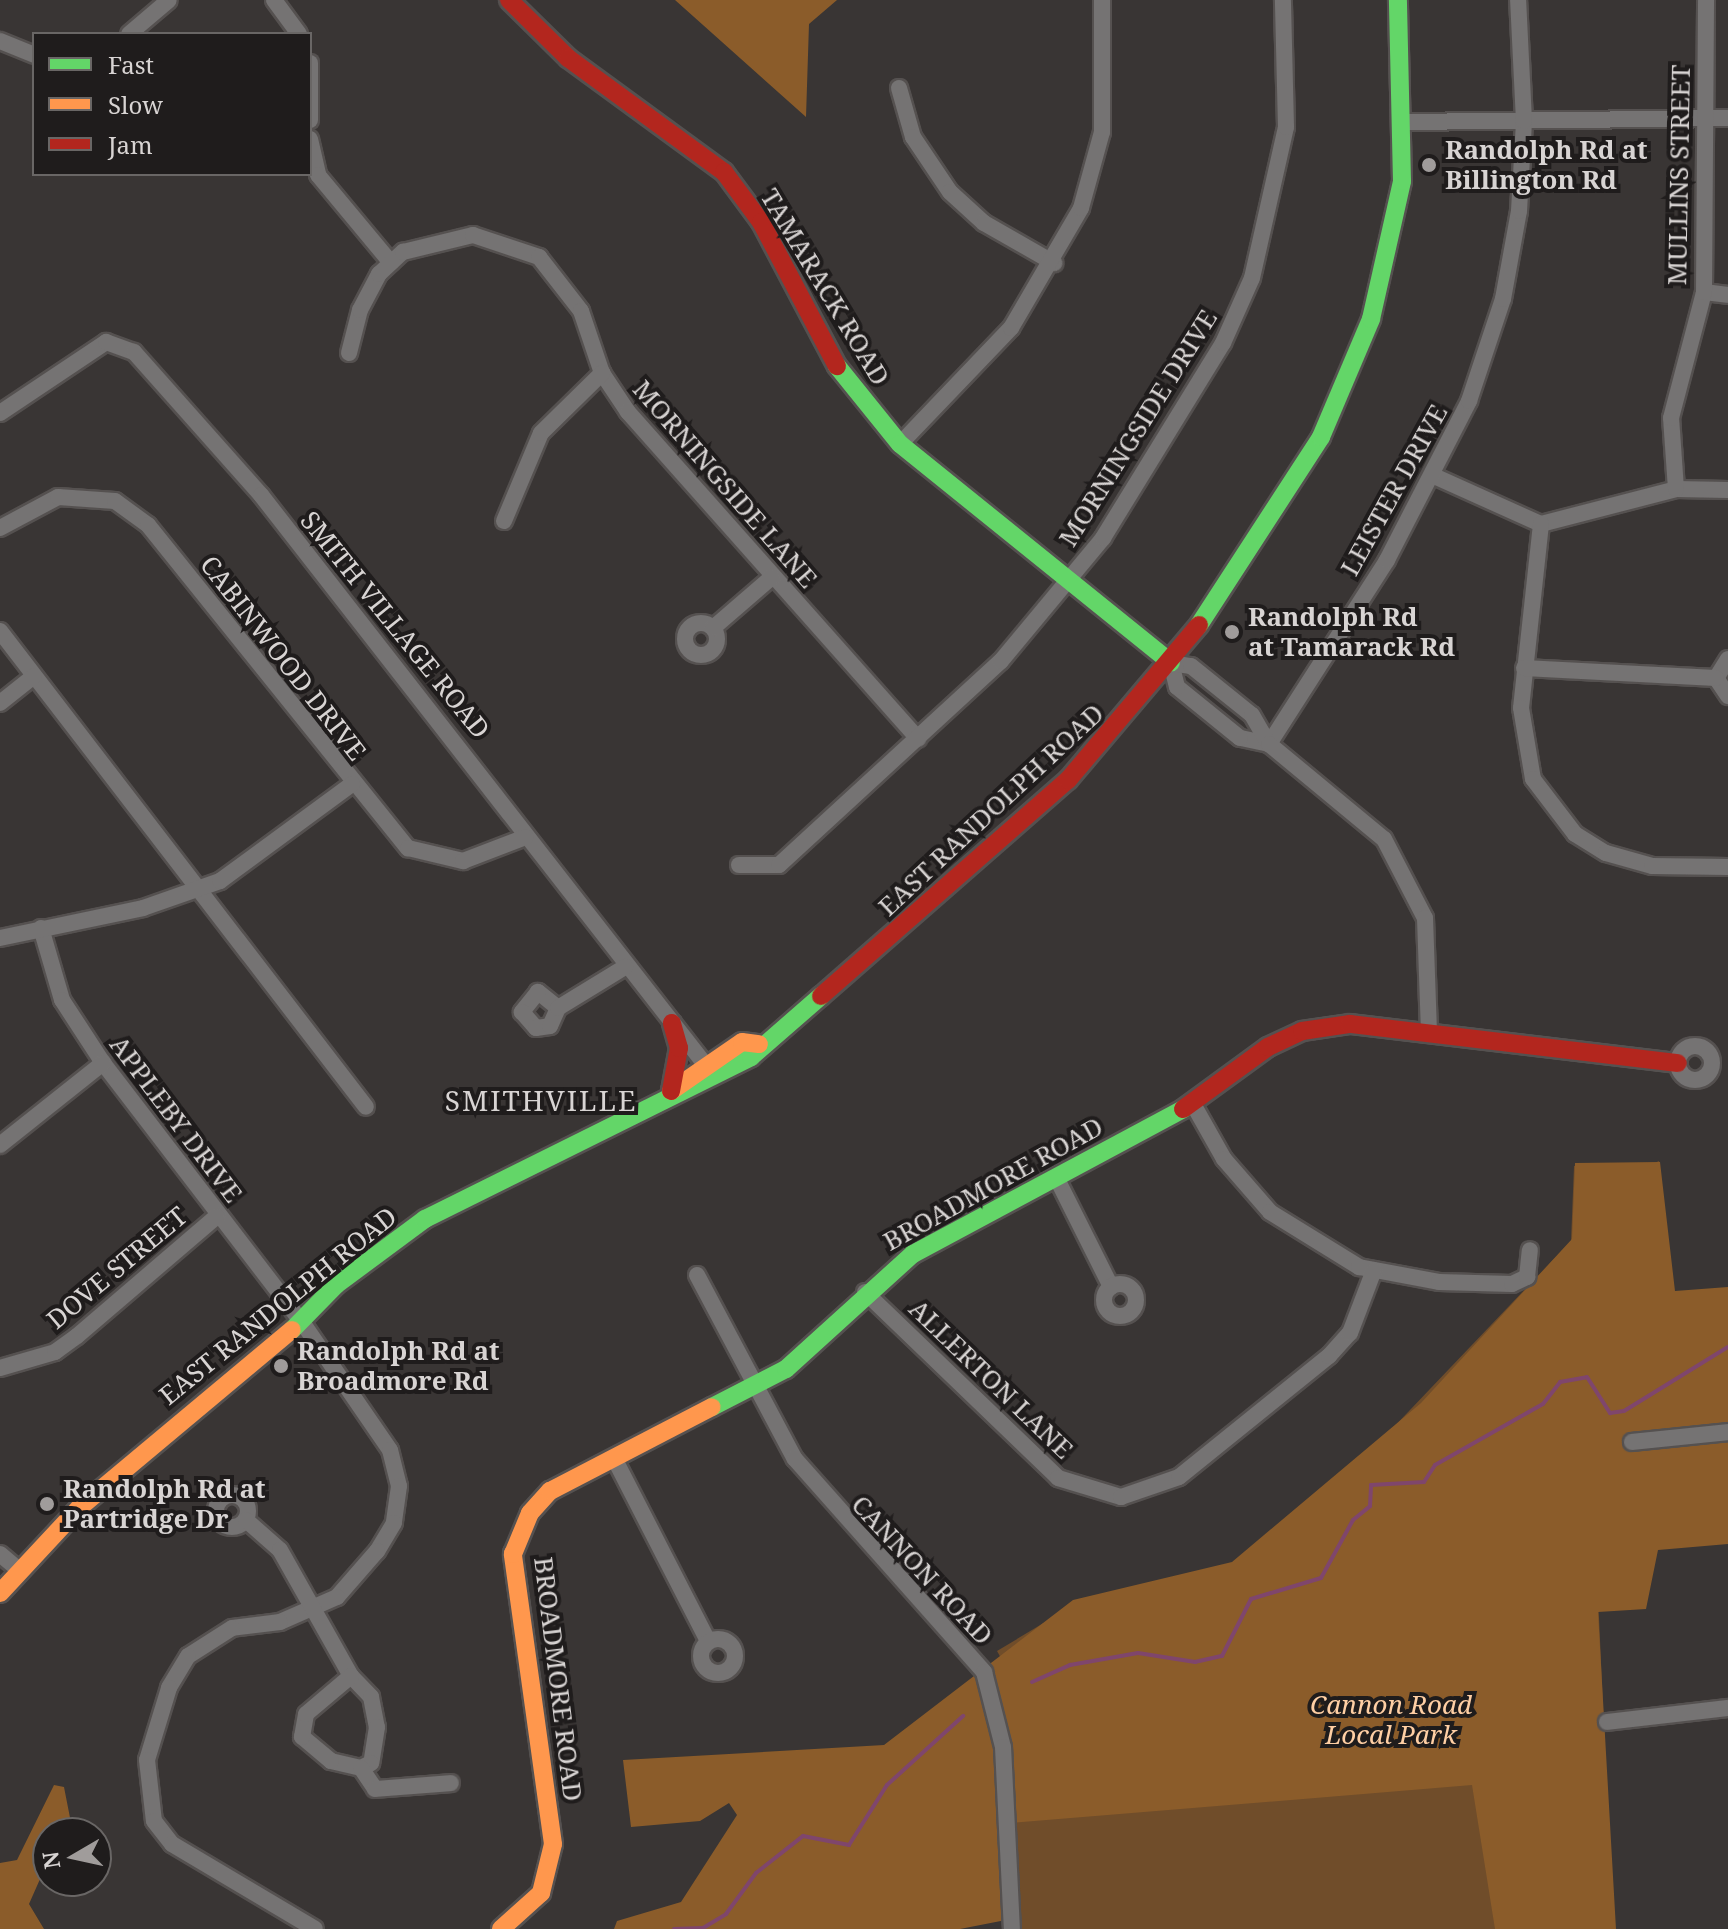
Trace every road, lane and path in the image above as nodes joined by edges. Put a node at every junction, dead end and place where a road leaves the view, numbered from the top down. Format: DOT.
graph roads {
  1 [pos="169,0"];
  2 [pos="274,0"];
  3 [pos="509,0"];
  4 [pos="1102,0"];
  5 [pos="1283,0"];
  6 [pos="1398,0"];
  7 [pos="1518,0"];
  8 [pos="1706,0"];
  9 [pos="131,32"];
  10 [pos="298,32"];
  11 [pos="0,41"];
  12 [pos="32,54"];
  13 [pos="899,88"];
  14 [pos="1705,118"];
  15 [pos="1728,118"];
  16 [pos="1524,121"];
  17 [pos="1406,122"];
  18 [pos="312,148"];
  19 [pos="391,263"];
  20 [pos="1054,263"];
  21 [pos="1704,292"];
  22 [pos="1728,295"];
  23 [pos="349,353"];
  24 [pos="602,373"];
  25 [pos="0,413"];
  26 [pos="900,444"];
  27 [pos="1434,476"];
  28 [pos="1676,489"];
  29 [pos="1728,490"];
  30 [pos="504,521"];
  31 [pos="1541,524"];
  32 [pos="0,528"];
  33 [pos="772,577"];
  34 [pos="1069,582"];
  35 [pos="713,628"];
  36 [pos="0,631"];
  37 [pos="1728,659"];
  38 [pos="1171,663"];
  39 [pos="1524,668"];
  40 [pos="34,676"];
  41 [pos="1716,678"];
  42 [pos="1728,696"];
  43 [pos="0,703"];
  44 [pos="918,739"];
  45 [pos="1269,744"];
  46 [pos="352,784"];
  47 [pos="526,837"];
  48 [pos="739,865"];
  49 [pos="1728,867"];
  50 [pos="202,888"];
  51 [pos="41,928"];
  52 [pos="0,938"];
  53 [pos="625,967"];
  54 [pos="558,1008"];
  55 [pos="672,1023"];
  56 [pos="1429,1034"];
  57 [pos="759,1044"];
  58 [pos="103,1063"];
  59 [pos="704,1063"];
  60 [pos="1678,1063"];
  61 [pos="671,1091"];
  62 [pos="1193,1104"];
  63 [pos="366,1107"];
  64 [pos="0,1145"];
  65 [pos="1057,1179"];
  66 [pos="217,1216"];
  67 [pos="1530,1250"];
  68 [pos="1374,1270"];
  69 [pos="697,1275"];
  70 [pos="1111,1287"];
  71 [pos="865,1292"];
  72 [pos="302,1322"];
  73 [pos="0,1368"];
  74 [pos="753,1384"];
  75 [pos="1728,1432"];
  76 [pos="1632,1442"];
  77 [pos="614,1458"];
  78 [pos="246,1520"];
  79 [pos="0,1554"];
  80 [pos="19,1570"];
  81 [pos="0,1593"];
  82 [pos="317,1608"];
  83 [pos="708,1641"];
  84 [pos="351,1676"];
  85 [pos="1728,1708"];
  86 [pos="1607,1722"];
  87 [pos="361,1768"];
  88 [pos="451,1783"];
  89 [pos="315,1929"];
  90 [pos="501,1929"];
  91 [pos="1012,1929"];
  1 -- 9 [label="street"];
  2 -- 10 [label="street"];
  3 -- 26 [label="street, TAMARACK ROAD"];
  4 -- 20 [label="street"];
  5 -- 34 [label="street, MORNINGSIDE DRIVE"];
  6 -- 17 [label="street, EAST RANDOLPH ROAD"];
  7 -- 16 [label="street, LEISTER DRIVE"];
  8 -- 14 [label="street, MULLINS STREET"];
  11 -- 12 [label="street"];
  13 -- 20 [label="street"];
  14 -- 15 [label="street"];
  14 -- 16 [label="street"];
  14 -- 21 [label="street, MULLINS STREET"];
  16 -- 17 [label="street"];
  16 -- 27 [label="street, LEISTER DRIVE"];
  17 -- 38 [label="street, EAST RANDOLPH ROAD"];
  18 -- 19 [label="street"];
  19 -- 23 [label="street, MORNINGSIDE LANE"];
  19 -- 24 [label="street, MORNINGSIDE LANE"];
  20 -- 26 [label="street"];
  21 -- 22 [label="street"];
  21 -- 28 [label="street, MULLINS STREET"];
  24 -- 30 [label="street"];
  24 -- 33 [label="street, MORNINGSIDE LANE"];
  25 -- 47 [label="street, SMITH VILLAGE ROAD"];
  26 -- 34 [label="street, TAMARACK ROAD"];
  27 -- 31 [label="street"];
  27 -- 45 [label="street, LEISTER DRIVE"];
  28 -- 29 [label="street"];
  28 -- 31 [label="street"];
  31 -- 39 [label="street"];
  32 -- 46 [label="street, CABINWOOD DRIVE"];
  33 -- 35 [label="street"];
  33 -- 44 [label="street, MORNINGSIDE LANE"];
  34 -- 38 [label="street, TAMARACK ROAD"];
  34 -- 44 [label="street, MORNINGSIDE DRIVE"];
  36 -- 40 [label="street"];
  37 -- 41 [label="street"];
  38 -- 45 [label="street, TAMARACK ROAD"];
  38 -- 45 [label="street, TAMARACK ROAD"];
  38 -- 57 [label="street, EAST RANDOLPH ROAD"];
  39 -- 41 [label="street"];
  39 -- 49 [label="street"];
  40 -- 43 [label="street"];
  40 -- 50 [label="street"];
  41 -- 42 [label="street"];
  44 -- 48 [label="street, MORNINGSIDE DRIVE"];
  45 -- 56 [label="street, TAMARACK ROAD"];
  46 -- 47 [label="street, CABINWOOD DRIVE"];
  46 -- 50 [label="street"];
  47 -- 53 [label="street, SMITH VILLAGE ROAD"];
  50 -- 51 [label="street"];
  50 -- 63 [label="street"];
  51 -- 52 [label="street"];
  51 -- 58 [label="street, APPLEBY DRIVE"];
  53 -- 54 [label="street"];
  53 -- 55 [label="street, SMITH VILLAGE ROAD"];
  55 -- 59 [label="street, SMITH VILLAGE ROAD"];
  55 -- 61 [label="street"];
  56 -- 60 [label="street, BROADMORE ROAD"];
  56 -- 62 [label="street, BROADMORE ROAD"];
  57 -- 59 [label="street, EAST RANDOLPH ROAD"];
  57 -- 61 [label="street, EAST RANDOLPH ROAD"];
  58 -- 64 [label="street"];
  58 -- 66 [label="street, APPLEBY DRIVE"];
  59 -- 61 [label="street, EAST RANDOLPH ROAD"];
  61 -- 72 [label="street, EAST RANDOLPH ROAD"];
  62 -- 65 [label="street, BROADMORE ROAD"];
  62 -- 68 [label="street"];
  65 -- 70 [label="street"];
  65 -- 71 [label="street, BROADMORE ROAD"];
  66 -- 72 [label="street, APPLEBY DRIVE"];
  66 -- 73 [label="street, DOVE STREET"];
  67 -- 68 [label="street"];
  68 -- 71 [label="street, ALLERTON LANE"];
  69 -- 74 [label="street, CANNON ROAD"];
  71 -- 74 [label="street, BROADMORE ROAD"];
  72 -- 80 [label="street, EAST RANDOLPH ROAD"];
  72 -- 82 [label="street"];
  74 -- 77 [label="street, BROADMORE ROAD"];
  74 -- 91 [label="street, CANNON ROAD"];
  75 -- 76 [label="street"];
  77 -- 83 [label="street"];
  77 -- 90 [label="street, BROADMORE ROAD"];
  78 -- 82 [label="street"];
  79 -- 80 [label="street"];
  80 -- 81 [label="street, EAST RANDOLPH ROAD"];
  82 -- 84 [label="street"];
  82 -- 89 [label="street"];
  84 -- 87 [label="street"];
  84 -- 87 [label="street"];
  85 -- 86 [label="street"];
  87 -- 88 [label="street"];
}
